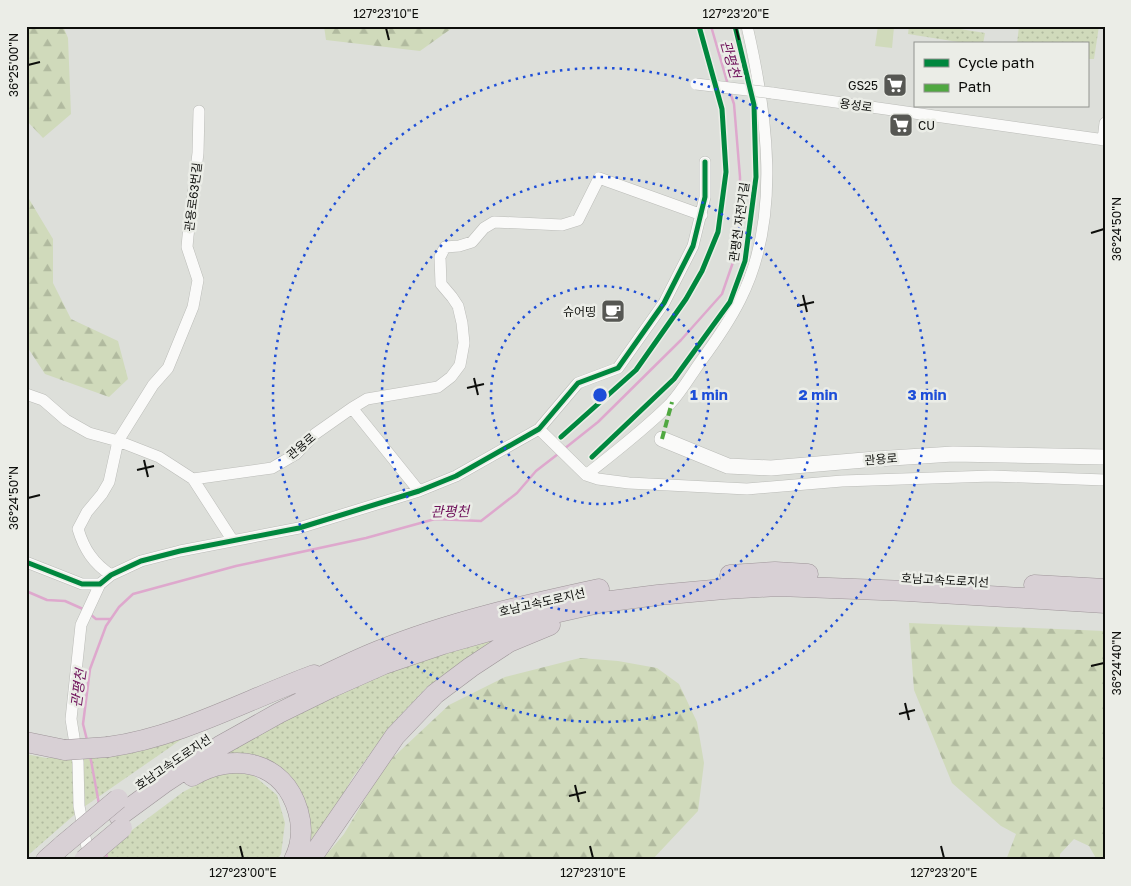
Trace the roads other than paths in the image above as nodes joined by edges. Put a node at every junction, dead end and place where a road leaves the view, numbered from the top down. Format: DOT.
graph roads {
  1 [pos="747,26"];
  2 [pos="696,84"];
  3 [pos="198,111"];
  4 [pos="1105,123"];
  5 [pos="1104,140"];
  6 [pos="705,162"];
  7 [pos="702,215"];
  8 [pos="26,394"];
  9 [pos="352,408"];
  10 [pos="543,434"];
  11 [pos="662,439"];
  12 [pos="118,441"];
  13 [pos="1105,457"];
  14 [pos="586,475"];
  15 [pos="194,479"];
  16 [pos="1105,480"];
  17 [pos="419,491"];
  18 [pos="233,541"];
  19 [pos="26,562"];
  20 [pos="111,575"];
  21 [pos="98,587"];
  22 [pos="1105,589"];
  23 [pos="644,596"];
  24 [pos="1105,603"];
  25 [pos="379,650"];
  26 [pos="26,742"];
  27 [pos="120,815"];
  28 [pos="75,856"];
  29 [pos="46,860"];
  30 [pos="294,860"];
  31 [pos="310,860"];
  1 -- 14 [label="street"];
  2 -- 5 [label="street, 용성로, bridge"];
  3 -- 12 [label="street, 관용로63번길"];
  4 -- 5 [label="street"];
  6 -- 7 [label="street"];
  7 -- 9 [label="street, 관용로"];
  7 -- 10 [label="street"];
  8 -- 12 [label="street"];
  9 -- 15 [label="street, 관용로"];
  9 -- 17 [label="street"];
  10 -- 14 [label="street"];
  10 -- 17 [label="street"];
  11 -- 13 [label="main road, 관용로"];
  12 -- 15 [label="street"];
  12 -- 20 [label="street"];
  14 -- 16 [label="street"];
  15 -- 18 [label="street"];
  17 -- 18 [label="street"];
  18 -- 20 [label="street"];
  19 -- 21 [label="street"];
  20 -- 21 [label="street"];
  21 -- 28 [label="street"];
  22 -- 25 [label="highway, 호남고속도로지선"];
  23 -- 24 [label="highway, 호남고속도로지선"];
  23 -- 27 [label="highway, 호남고속도로지선"];
  23 -- 31 [label="highway"];
  25 -- 26 [label="highway, bridge"];
  25 -- 27 [label="highway, 호남고속도로지선"];
  27 -- 28 [label="highway, bridge"];
  27 -- 28 [label="highway, 호남고속도로지선, bridge"];
  27 -- 30 [label="highway"];
  28 -- 29 [label="highway, 호남고속도로지선"];
}
